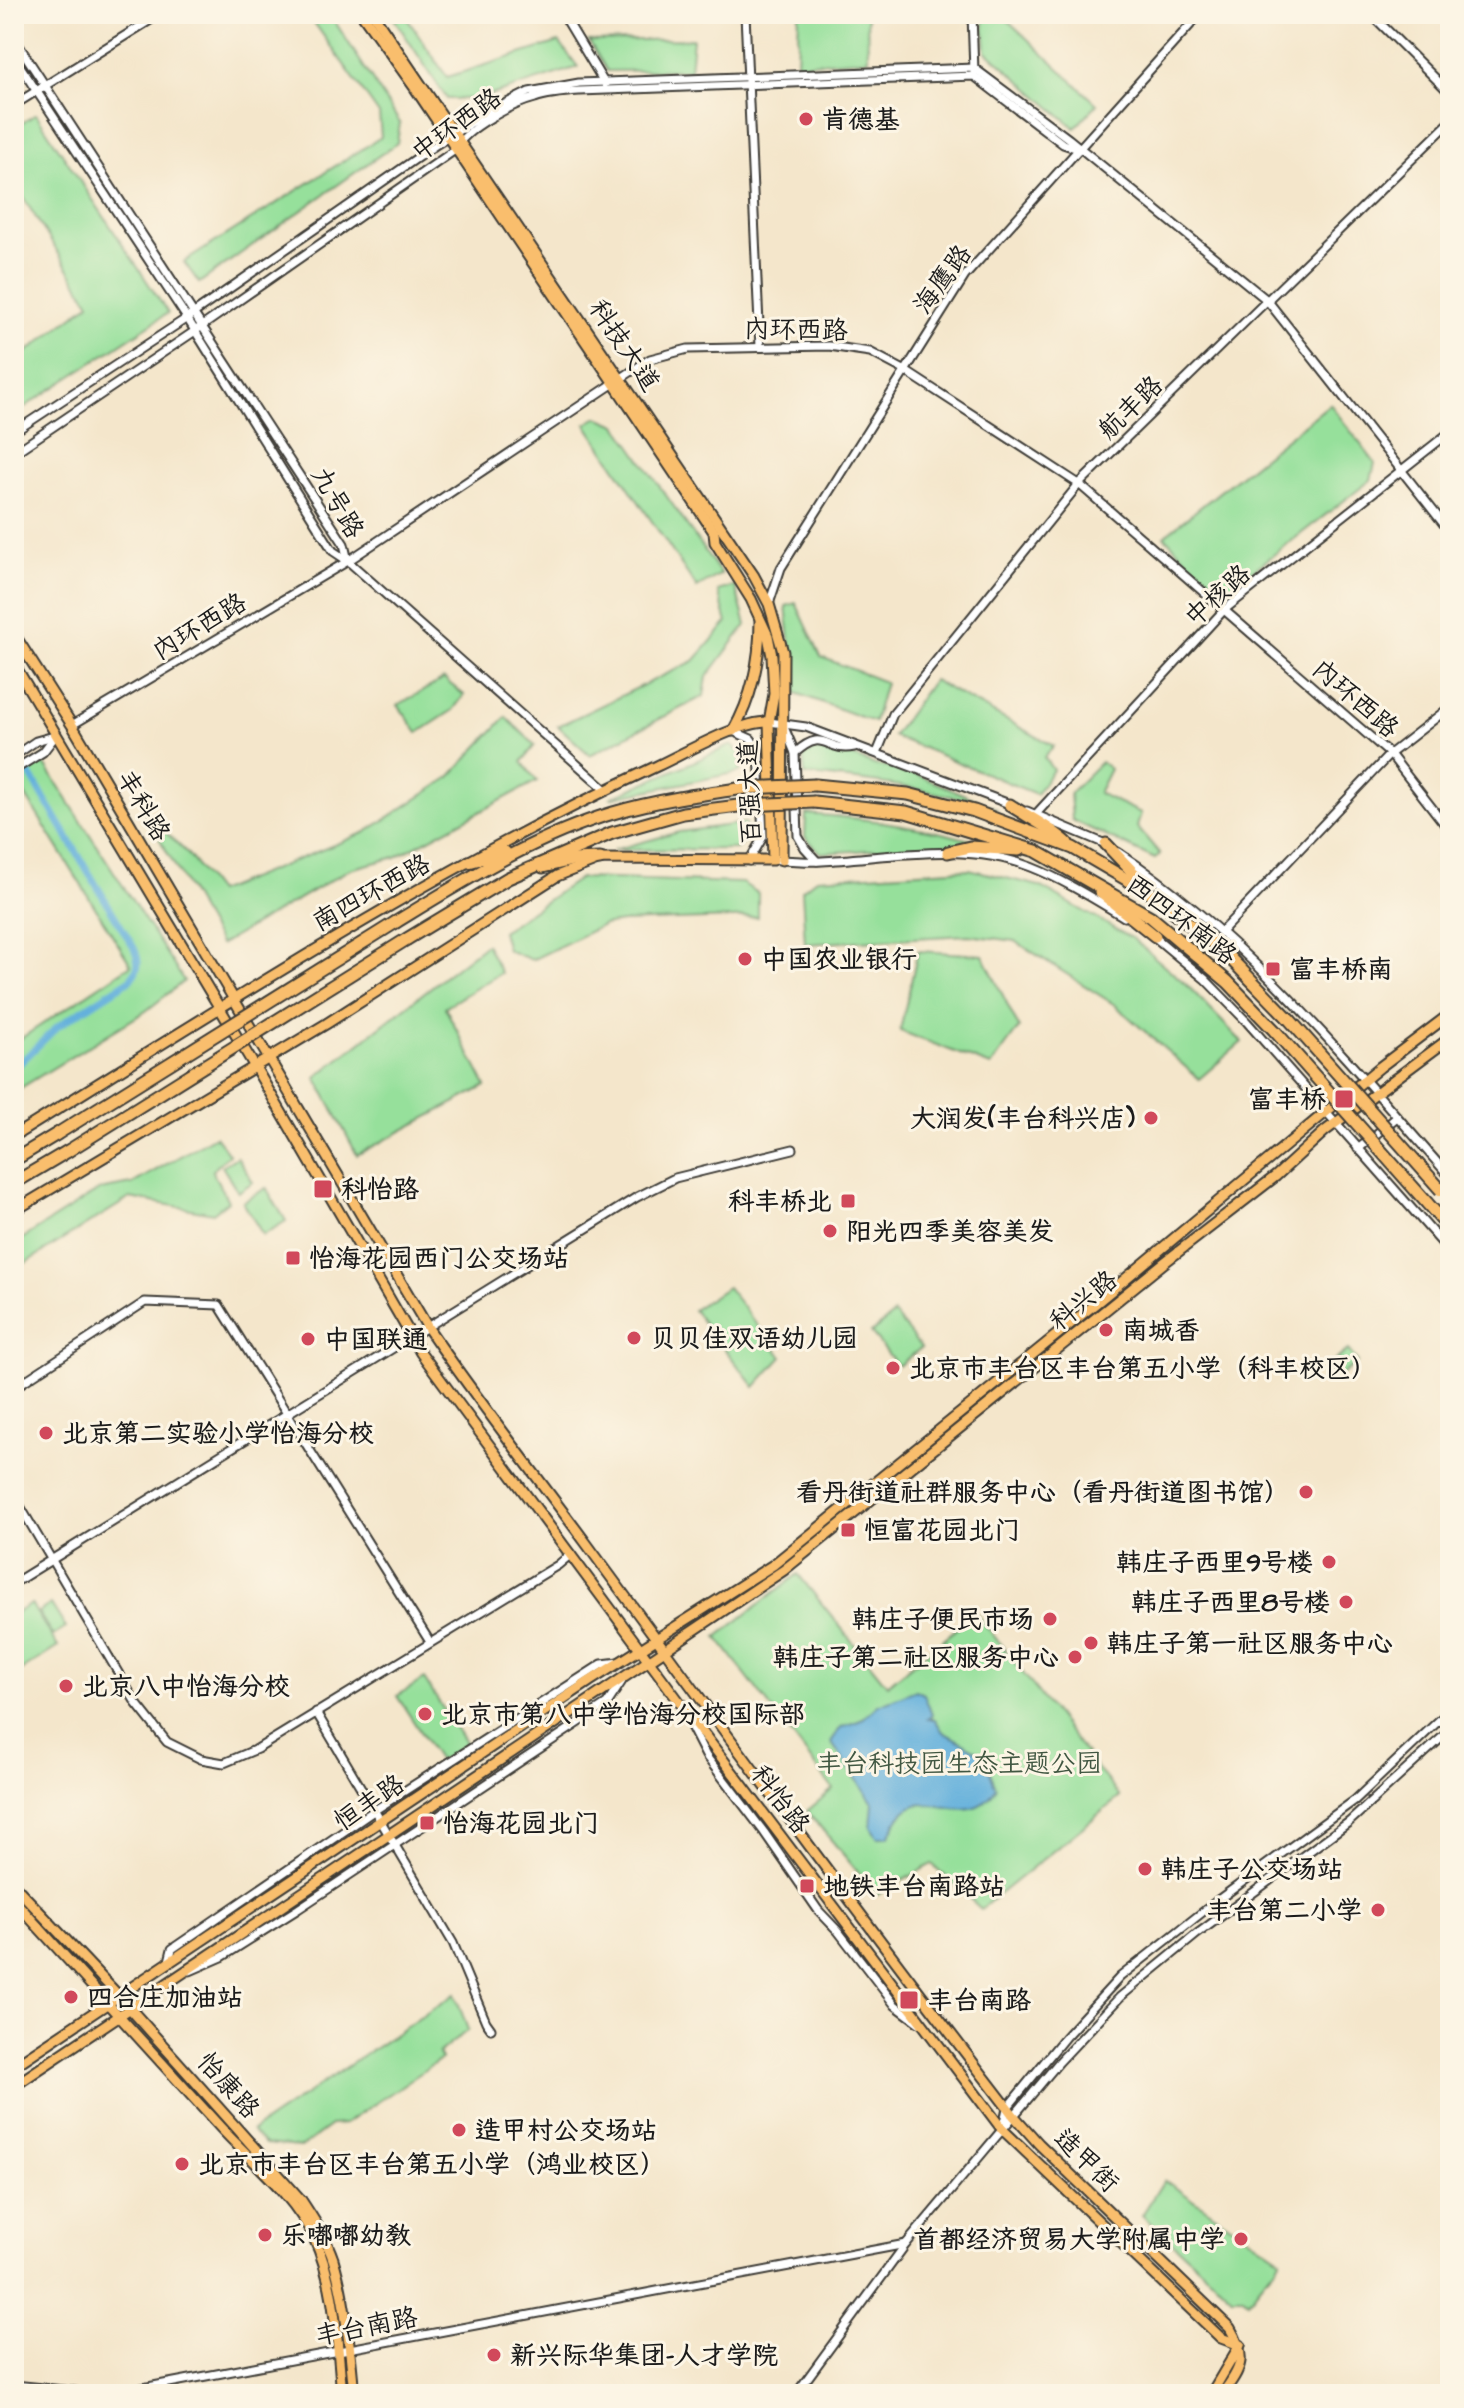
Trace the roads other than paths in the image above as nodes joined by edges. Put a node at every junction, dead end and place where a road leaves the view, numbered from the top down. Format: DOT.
graph roads {
  1 [pos="160,14"];
  2 [pos="362,14"];
  3 [pos="373,14"];
  4 [pos="563,14"];
  5 [pos="745,14"];
  6 [pos="972,14"];
  7 [pos="1200,14"];
  8 [pos="1371,14"];
  9 [pos="14,38"];
  10 [pos="14,57"];
  11 [pos="974,72"];
  12 [pos="748,81"];
  13 [pos="45,85"];
  14 [pos="605,86"];
  15 [pos="36,91"];
  16 [pos="1450,93"];
  17 [pos="14,105"];
  18 [pos="1450,122"];
  19 [pos="454,141"];
  20 [pos="1077,148"];
  21 [pos="1267,300"];
  22 [pos="195,313"];
  23 [pos="187,318"];
  24 [pos="199,328"];
  25 [pos="760,347"];
  26 [pos="904,370"];
  27 [pos="617,380"];
  28 [pos="14,432"];
  29 [pos="1450,432"];
  30 [pos="14,453"];
  31 [pos="1401,470"];
  32 [pos="1079,484"];
  33 [pos="1450,532"];
  34 [pos="348,561"];
  35 [pos="769,604"];
  36 [pos="1224,610"];
  37 [pos="760,618"];
  38 [pos="14,634"];
  39 [pos="16,668"];
  40 [pos="774,694"];
  41 [pos="1450,707"];
  42 [pos="769,722"];
  43 [pos="782,722"];
  44 [pos="72,725"];
  45 [pos="733,731"];
  46 [pos="56,735"];
  47 [pos="856,746"];
  48 [pos="795,753"];
  49 [pos="877,753"];
  50 [pos="1390,754"];
  51 [pos="14,756"];
  52 [pos="14,770"];
  53 [pos="815,785"];
  54 [pos="606,790"];
  55 [pos="1010,805"];
  56 [pos="1036,814"];
  57 [pos="1450,831"];
  58 [pos="1106,844"];
  59 [pos="529,846"];
  60 [pos="1073,848"];
  61 [pos="1036,851"];
  62 [pos="948,852"];
  63 [pos="600,859"];
  64 [pos="778,860"];
  65 [pos="749,861"];
  66 [pos="817,861"];
  67 [pos="469,862"];
  68 [pos="1071,870"];
  69 [pos="508,878"];
  70 [pos="1155,896"];
  71 [pos="1221,932"];
  72 [pos="1155,936"];
  73 [pos="234,999"];
  74 [pos="1450,1001"];
  75 [pos="219,1008"];
  76 [pos="1449,1014"];
  77 [pos="1450,1038"];
  78 [pos="269,1059"];
  79 [pos="255,1067"];
  80 [pos="1365,1080"];
  81 [pos="1377,1094"];
  82 [pos="1326,1113"];
  83 [pos="1397,1117"];
  84 [pos="1335,1123"];
  85 [pos="14,1136"];
  86 [pos="793,1149"];
  87 [pos="1358,1149"];
  88 [pos="14,1160"];
  89 [pos="1450,1177"];
  90 [pos="14,1183"];
  91 [pos="1450,1200"];
  92 [pos="14,1211"];
  93 [pos="1450,1229"];
  94 [pos="1450,1252"];
  95 [pos="428,1328"];
  96 [pos="411,1338"];
  97 [pos="14,1388"];
  98 [pos="287,1412"];
  99 [pos="14,1496"];
  100 [pos="571,1554"];
  101 [pos="52,1558"];
  102 [pos="14,1583"];
  103 [pos="657,1641"];
  104 [pos="430,1642"];
  105 [pos="641,1650"];
  106 [pos="664,1651"];
  107 [pos="649,1661"];
  108 [pos="622,1662"];
  109 [pos="624,1677"];
  110 [pos="678,1700"];
  111 [pos="1450,1710"];
  112 [pos="316,1712"];
  113 [pos="1450,1730"];
  114 [pos="375,1810"];
  115 [pos="381,1820"];
  116 [pos="388,1834"];
  117 [pos="395,1845"];
  118 [pos="14,1885"];
  119 [pos="14,1900"];
  120 [pos="169,1961"];
  121 [pos="173,1979"];
  122 [pos="118,1995"];
  123 [pos="107,2003"];
  124 [pos="130,2009"];
  125 [pos="119,2016"];
  126 [pos="923,2026"];
  127 [pos="491,2029"];
  128 [pos="14,2066"];
  129 [pos="14,2086"];
  130 [pos="1011,2112"];
  131 [pos="1002,2129"];
  132 [pos="906,2244"];
  133 [pos="1240,2345"];
  134 [pos="350,2349"];
  135 [pos="338,2351"];
  136 [pos="14,2385"];
  137 [pos="342,2394"];
  138 [pos="354,2394"];
  139 [pos="796,2394"];
  140 [pos="1211,2394"];
  141 [pos="1222,2394"];
  1 -- 13 [label="street"];
  2 -- 19 [label="main road, 科技大道"];
  3 -- 19 [label="main road, 科技大道"];
  4 -- 14 [label="street"];
  5 -- 12 [label="street"];
  6 -- 11 [label="street"];
  7 -- 20 [label="street, 海鹰路"];
  8 -- 16 [label="street"];
  9 -- 13 [label="street, 九号路"];
  10 -- 15 [label="street, 九号路"];
  11 -- 12 [label="street, 中环西路"];
  11 -- 20 [label="street"];
  12 -- 14 [label="street, 中环西路"];
  12 -- 25 [label="street"];
  13 -- 15 [label="street"];
  13 -- 22 [label="street, 九号路"];
  14 -- 19 [label="street, 中环西路"];
  15 -- 17 [label="street"];
  15 -- 23 [label="street, 九号路"];
  18 -- 21 [label="street, 航丰路"];
  19 -- 22 [label="street, 中环西路"];
  19 -- 24 [label="street, 中环西路"];
  19 -- 27 [label="main road, 科技大道"];
  20 -- 21 [label="street"];
  20 -- 26 [label="street, 海鹰路"];
  21 -- 31 [label="street"];
  21 -- 32 [label="street, 航丰路"];
  22 -- 23 [label="street, 中环西路"];
  22 -- 24 [label="street, 九号路"];
  23 -- 24 [label="street, 九号路"];
  23 -- 28 [label="street, 中环西路"];
  24 -- 30 [label="street, 中环西路"];
  24 -- 34 [label="street, 九号路"];
  25 -- 26 [label="street, 内环西路"];
  25 -- 27 [label="street, 内环西路"];
  26 -- 32 [label="street, 内环西路"];
  26 -- 35 [label="street, 海鹰路"];
  27 -- 34 [label="street, 内环西路"];
  27 -- 35 [label="main road, 科技大道"];
  27 -- 37 [label="main road, 科技大道"];
  29 -- 31 [label="street, 中核路"];
  31 -- 33 [label="street"];
  31 -- 36 [label="street, 中核路"];
  32 -- 36 [label="street, 内环西路"];
  32 -- 49 [label="street, 航丰路"];
  34 -- 44 [label="street, 内环西路"];
  34 -- 54 [label="street, 九号路"];
  35 -- 43 [label="main road, 科技大道"];
  36 -- 50 [label="street, 内环西路"];
  36 -- 56 [label="street, 中核路"];
  37 -- 40 [label="main road, 科技大道"];
  37 -- 45 [label="main road"];
  38 -- 44 [label="main road, 丰科路"];
  39 -- 46 [label="main road, 丰科路"];
  40 -- 42 [label="main road, 科技大道"];
  40 -- 43 [label="street"];
  41 -- 50 [label="street"];
  42 -- 43 [label="street, 西四环南路"];
  42 -- 45 [label="main road, 南四环西路"];
  42 -- 64 [label="main road, 百强大道"];
  43 -- 47 [label="street, 西四环南路"];
  43 -- 48 [label="street"];
  43 -- 64 [label="main road, 百强大道"];
  44 -- 73 [label="main road, 丰科路"];
  45 -- 54 [label="main road, 南四环西路"];
  45 -- 65 [label="street"];
  46 -- 51 [label="street"];
  46 -- 52 [label="street"];
  46 -- 75 [label="main road, 丰科路"];
  47 -- 48 [label="street"];
  47 -- 49 [label="street, 西四环南路"];
  48 -- 66 [label="street"];
  49 -- 55 [label="street, 西四环南路"];
  50 -- 57 [label="street, 内环西路"];
  50 -- 71 [label="street"];
  53 -- 59 [label="highway, 南四环西路, bridge"];
  53 -- 60 [label="highway, 西四环南路"];
  54 -- 67 [label="main road, 南四环西路"];
  55 -- 56 [label="street, 西四环南路"];
  55 -- 60 [label="highway"];
  56 -- 58 [label="street, 西四环南路"];
  58 -- 70 [label="highway"];
  58 -- 71 [label="street, 西四环南路"];
  59 -- 67 [label="highway"];
  59 -- 88 [label="highway, 南四环西路, bridge"];
  60 -- 70 [label="highway, 西四环南路"];
  61 -- 62 [label="highway"];
  61 -- 68 [label="highway, 西四环南路"];
  61 -- 69 [label="highway, 西四环南路, bridge"];
  62 -- 66 [label="street, 西四环南路"];
  62 -- 72 [label="street, 西四环南路"];
  63 -- 65 [label="main road"];
  63 -- 69 [label="highway"];
  63 -- 78 [label="main road"];
  64 -- 65 [label="main road"];
  64 -- 66 [label="street, 西四环南路"];
  67 -- 73 [label="main road, 南四环西路"];
  68 -- 72 [label="highway"];
  68 -- 93 [label="highway, 西四环南路, bridge"];
  69 -- 90 [label="highway, bridge"];
  70 -- 91 [label="highway, 西四环南路, bridge"];
  71 -- 80 [label="street, 西四环南路"];
  72 -- 82 [label="street, 西四环南路"];
  73 -- 75 [label="main road, 南四环西路"];
  73 -- 78 [label="main road, 科怡路"];
  74 -- 76 [label="street"];
  75 -- 79 [label="main road, 科怡路"];
  75 -- 85 [label="main road, 南四环西路"];
  76 -- 80 [label="main road, 科兴路"];
  77 -- 81 [label="main road, 科兴路"];
  78 -- 79 [label="main road"];
  78 -- 95 [label="main road, 科怡路"];
  79 -- 92 [label="main road"];
  79 -- 96 [label="main road, 科怡路"];
  80 -- 81 [label="street, 西四环南路"];
  80 -- 82 [label="main road, 科兴路"];
  81 -- 83 [label="street, 西四环南路"];
  81 -- 84 [label="main road, 科兴路"];
  82 -- 84 [label="street, 西四环南路"];
  82 -- 103 [label="main road, 科兴路"];
  83 -- 87 [label="street"];
  83 -- 89 [label="street, 西四环南路"];
  84 -- 87 [label="street, 西四环南路"];
  84 -- 106 [label="main road, 科兴路"];
  86 -- 95 [label="street"];
  87 -- 94 [label="street, 西四环南路"];
  95 -- 96 [label="street"];
  95 -- 103 [label="main road, 科怡路"];
  96 -- 98 [label="street"];
  96 -- 100 [label="main road, 科怡路"];
  97 -- 98 [label="street"];
  98 -- 101 [label="street"];
  98 -- 104 [label="street"];
  99 -- 101 [label="street"];
  100 -- 104 [label="street"];
  100 -- 105 [label="main road, 科怡路"];
  101 -- 102 [label="street"];
  101 -- 112 [label="street"];
  103 -- 105 [label="main road, 恒丰路"];
  103 -- 106 [label="main road, 科怡路"];
  104 -- 112 [label="street"];
  105 -- 107 [label="main road, 科怡路"];
  105 -- 108 [label="main road, 恒丰路"];
  106 -- 107 [label="main road, 恒丰路"];
  106 -- 130 [label="main road, 科怡路"];
  107 -- 109 [label="main road, 恒丰路"];
  107 -- 110 [label="main road, 科怡路"];
  108 -- 114 [label="street"];
  108 -- 115 [label="main road, 恒丰路"];
  109 -- 116 [label="main road, 恒丰路"];
  109 -- 117 [label="street"];
  110 -- 126 [label="main road, 科怡路"];
  110 -- 126 [label="street"];
  111 -- 130 [label="street"];
  112 -- 114 [label="street"];
  113 -- 130 [label="street"];
  114 -- 115 [label="street"];
  114 -- 120 [label="street"];
  115 -- 116 [label="street"];
  115 -- 120 [label="main road, 恒丰路"];
  116 -- 117 [label="street"];
  116 -- 121 [label="main road, 恒丰路"];
  117 -- 121 [label="street"];
  117 -- 127 [label="street"];
  118 -- 122 [label="main road, 怡康路"];
  119 -- 123 [label="main road, 怡康路"];
  120 -- 122 [label="main road, 恒丰路"];
  121 -- 124 [label="main road, 恒丰路"];
  122 -- 123 [label="main road, 恒丰路"];
  122 -- 124 [label="main road, 怡康路"];
  123 -- 125 [label="main road, 怡康路"];
  123 -- 128 [label="main road, 恒丰路"];
  124 -- 125 [label="main road, 恒丰路"];
  124 -- 134 [label="main road, 怡康路"];
  125 -- 129 [label="main road, 恒丰路"];
  125 -- 135 [label="main road, 怡康路"];
  126 -- 131 [label="main road, 科怡路"];
  130 -- 131 [label="street"];
  130 -- 133 [label="main road, 造甲街"];
  131 -- 132 [label="street"];
  131 -- 133 [label="main road, 造甲街"];
  132 -- 134 [label="street, 丰台南路"];
  132 -- 139 [label="street"];
  133 -- 140 [label="main road"];
  133 -- 141 [label="main road"];
  134 -- 135 [label="street, 丰台南路"];
  134 -- 138 [label="main road, 怡康路"];
  135 -- 136 [label="street, 丰台南路"];
  135 -- 137 [label="main road, 怡康路"];
}
